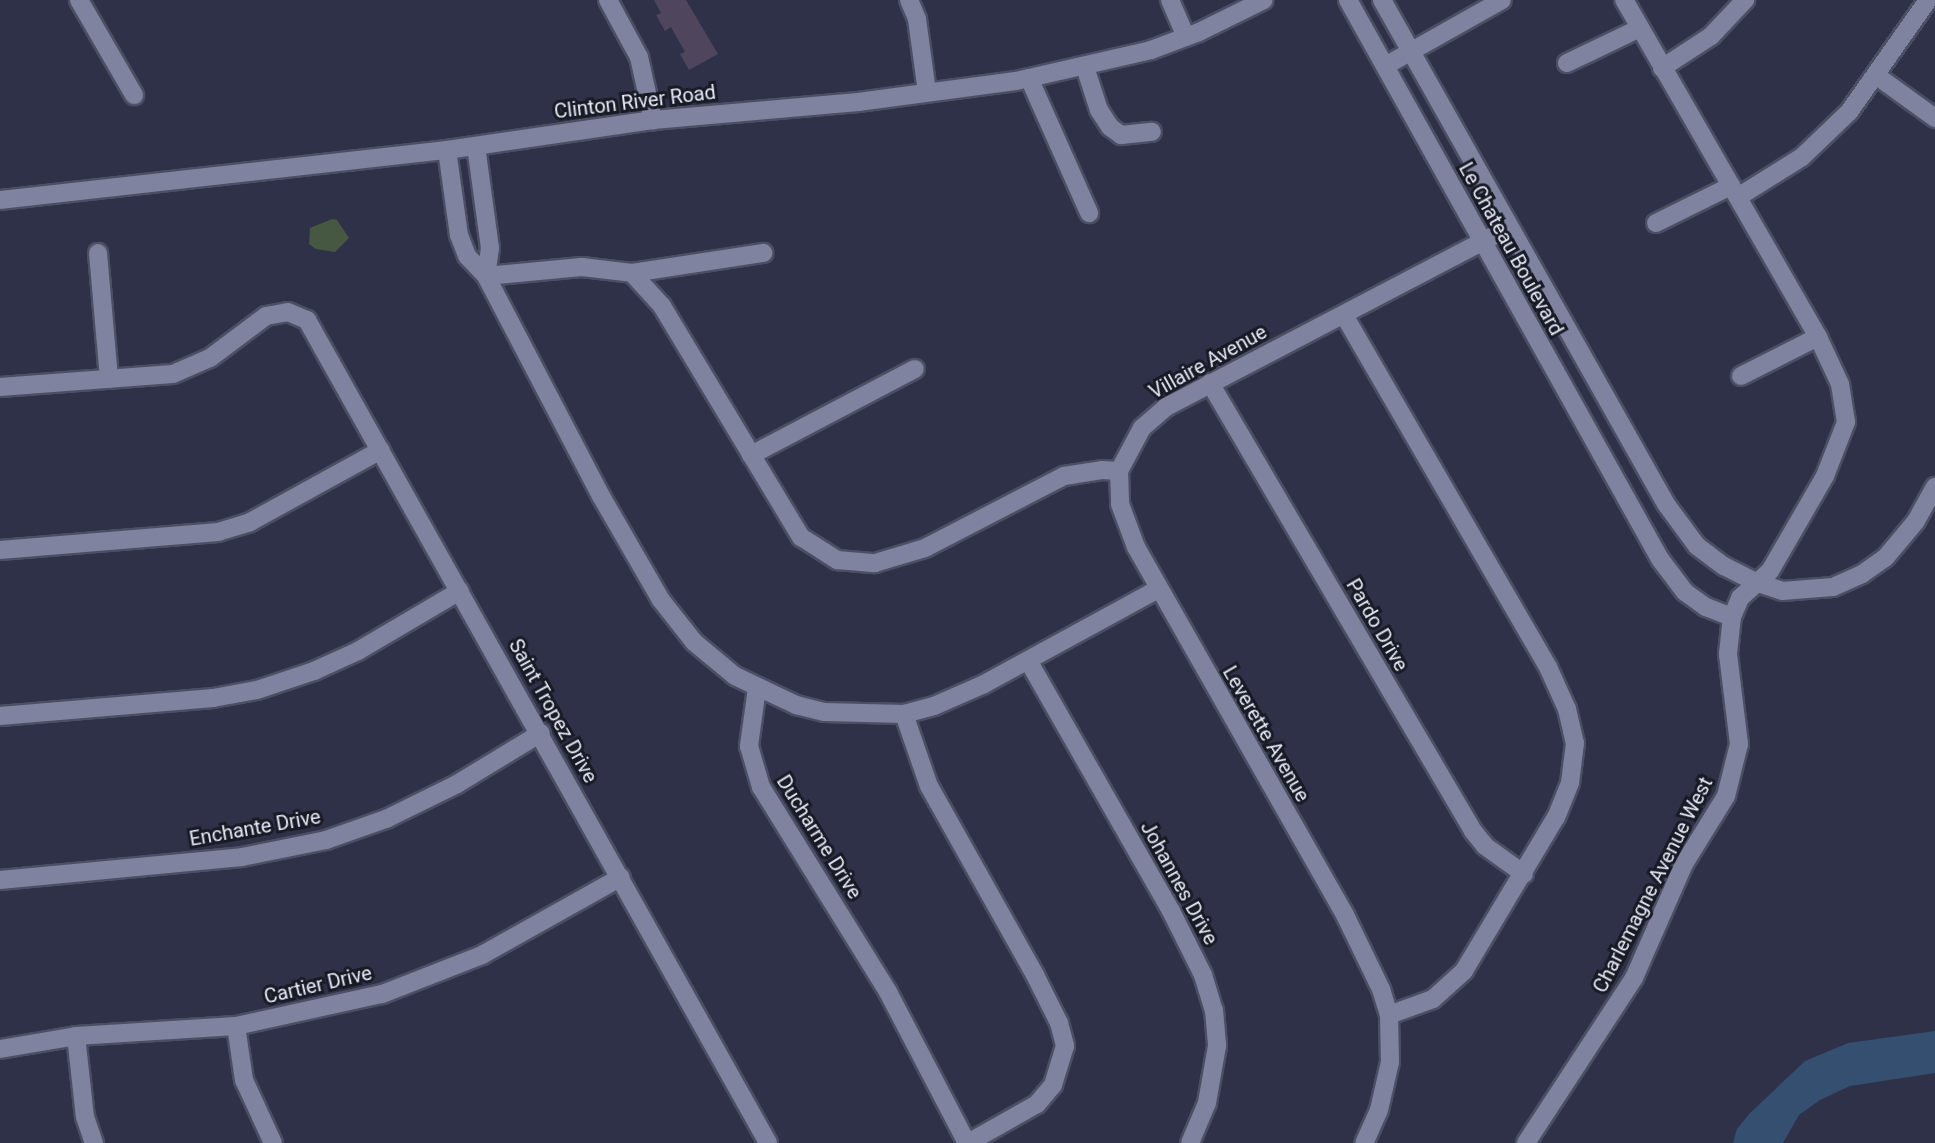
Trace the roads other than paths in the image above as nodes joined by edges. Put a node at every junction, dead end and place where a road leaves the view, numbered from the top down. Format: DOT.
graph roads {
  1 [pos="79,0"];
  2 [pos="608,0"];
  3 [pos="909,0"];
  4 [pos="1170,0"];
  5 [pos="1264,0"];
  6 [pos="1348,0"];
  7 [pos="1382,0"];
  8 [pos="1502,0"];
  9 [pos="1624,0"];
  10 [pos="1745,0"];
  11 [pos="1928,0"];
  12 [pos="1640,28"];
  13 [pos="1186,37"];
  14 [pos="1412,49"];
  15 [pos="1567,63"];
  16 [pos="1385,66"];
  17 [pos="1085,67"];
  18 [pos="1662,68"];
  19 [pos="1877,76"];
  20 [pos="1029,78"];
  21 [pos="927,92"];
  22 [pos="134,95"];
  23 [pos="1935,118"];
  24 [pos="653,120"];
  25 [pos="1152,132"];
  26 [pos="476,146"];
  27 [pos="447,150"];
  28 [pos="1734,192"];
  29 [pos="0,200"];
  30 [pos="1089,213"];
  31 [pos="1656,223"];
  32 [pos="1509,228"];
  33 [pos="1482,244"];
  34 [pos="98,253"];
  35 [pos="763,253"];
  36 [pos="632,273"];
  37 [pos="486,276"];
  38 [pos="1344,315"];
  39 [pos="1818,337"];
  40 [pos="915,369"];
  41 [pos="1741,376"];
  42 [pos="109,379"];
  43 [pos="1210,383"];
  44 [pos="0,387"];
  45 [pos="381,450"];
  46 [pos="751,455"];
  47 [pos="1119,471"];
  48 [pos="1935,487"];
  49 [pos="1666,504"];
  50 [pos="1638,519"];
  51 [pos="0,550"];
  52 [pos="1755,582"];
  53 [pos="1158,589"];
  54 [pos="460,591"];
  55 [pos="1732,617"];
  56 [pos="1029,662"];
  57 [pos="757,688"];
  58 [pos="904,714"];
  59 [pos="0,716"];
  60 [pos="541,733"];
  61 [pos="1524,874"];
  62 [pos="621,877"];
  63 [pos="0,880"];
  64 [pos="1389,1015"];
  65 [pos="236,1026"];
  66 [pos="76,1036"];
  67 [pos="0,1049"];
  68 [pos="94,1143"];
  69 [pos="273,1143"];
  70 [pos="768,1143"];
  71 [pos="968,1143"];
  72 [pos="1190,1143"];
  73 [pos="1364,1143"];
  74 [pos="1526,1143"];
  1 -- 22 [label="street"];
  2 -- 24 [label="street"];
  3 -- 21 [label="street"];
  4 -- 13 [label="street"];
  5 -- 13 [label="street, Clinton River Road"];
  6 -- 16 [label="street, Le Chateau Boulevard"];
  7 -- 14 [label="street, Le Chateau Boulevard"];
  8 -- 14 [label="street"];
  9 -- 12 [label="street, Charlemagne Avenue West"];
  10 -- 18 [label="street"];
  11 -- 19 [label="street"];
  12 -- 15 [label="street"];
  12 -- 18 [label="street, Charlemagne Avenue West"];
  13 -- 17 [label="street, Clinton River Road"];
  14 -- 16 [label="street"];
  14 -- 32 [label="street, Le Chateau Boulevard"];
  16 -- 33 [label="street, Le Chateau Boulevard"];
  17 -- 20 [label="street, Clinton River Road"];
  17 -- 25 [label="street"];
  18 -- 28 [label="street, Charlemagne Avenue West"];
  19 -- 23 [label="street"];
  19 -- 28 [label="street"];
  20 -- 21 [label="street, Clinton River Road"];
  20 -- 30 [label="street"];
  21 -- 24 [label="street, Clinton River Road"];
  24 -- 26 [label="street, Clinton River Road"];
  26 -- 27 [label="street, Clinton River Road"];
  26 -- 37 [label="street"];
  27 -- 29 [label="street, Clinton River Road"];
  27 -- 37 [label="street"];
  28 -- 31 [label="street"];
  28 -- 39 [label="street, Charlemagne Avenue West"];
  32 -- 33 [label="street, Villaire Avenue"];
  32 -- 49 [label="street, Le Chateau Boulevard"];
  33 -- 38 [label="street, Villaire Avenue"];
  33 -- 50 [label="street, Le Chateau Boulevard"];
  34 -- 42 [label="street"];
  35 -- 36 [label="street"];
  36 -- 37 [label="street"];
  36 -- 46 [label="street"];
  37 -- 57 [label="street"];
  38 -- 43 [label="street, Villaire Avenue"];
  38 -- 61 [label="street"];
  39 -- 41 [label="street"];
  39 -- 52 [label="street, Charlemagne Avenue West"];
  40 -- 46 [label="street"];
  42 -- 44 [label="street"];
  42 -- 45 [label="street, Saint Tropez Drive"];
  43 -- 47 [label="street, Villaire Avenue"];
  43 -- 61 [label="street, Pardo Drive"];
  45 -- 51 [label="street"];
  45 -- 54 [label="street, Saint Tropez Drive"];
  46 -- 47 [label="street"];
  47 -- 53 [label="street, Leverette Avenue"];
  48 -- 52 [label="street, Le Chateau Boulevard"];
  49 -- 50 [label="street"];
  49 -- 52 [label="street, Le Chateau Boulevard"];
  50 -- 55 [label="street, Le Chateau Boulevard"];
  52 -- 55 [label="street, Charlemagne Avenue West"];
  53 -- 56 [label="street"];
  53 -- 64 [label="street, Leverette Avenue"];
  54 -- 59 [label="street"];
  54 -- 60 [label="street, Saint Tropez Drive"];
  55 -- 74 [label="street, Charlemagne Avenue West"];
  56 -- 58 [label="street"];
  56 -- 72 [label="street, Johannes Drive"];
  57 -- 58 [label="street"];
  57 -- 71 [label="street, Ducharme Drive"];
  58 -- 71 [label="street"];
  60 -- 62 [label="street, Saint Tropez Drive"];
  60 -- 63 [label="street, Enchante Drive"];
  61 -- 64 [label="street"];
  62 -- 65 [label="street, Cartier Drive"];
  62 -- 70 [label="street, Saint Tropez Drive"];
  64 -- 73 [label="street"];
  65 -- 66 [label="street, Cartier Drive"];
  65 -- 69 [label="street"];
  66 -- 67 [label="street, Cartier Drive"];
  66 -- 68 [label="street"];
}
